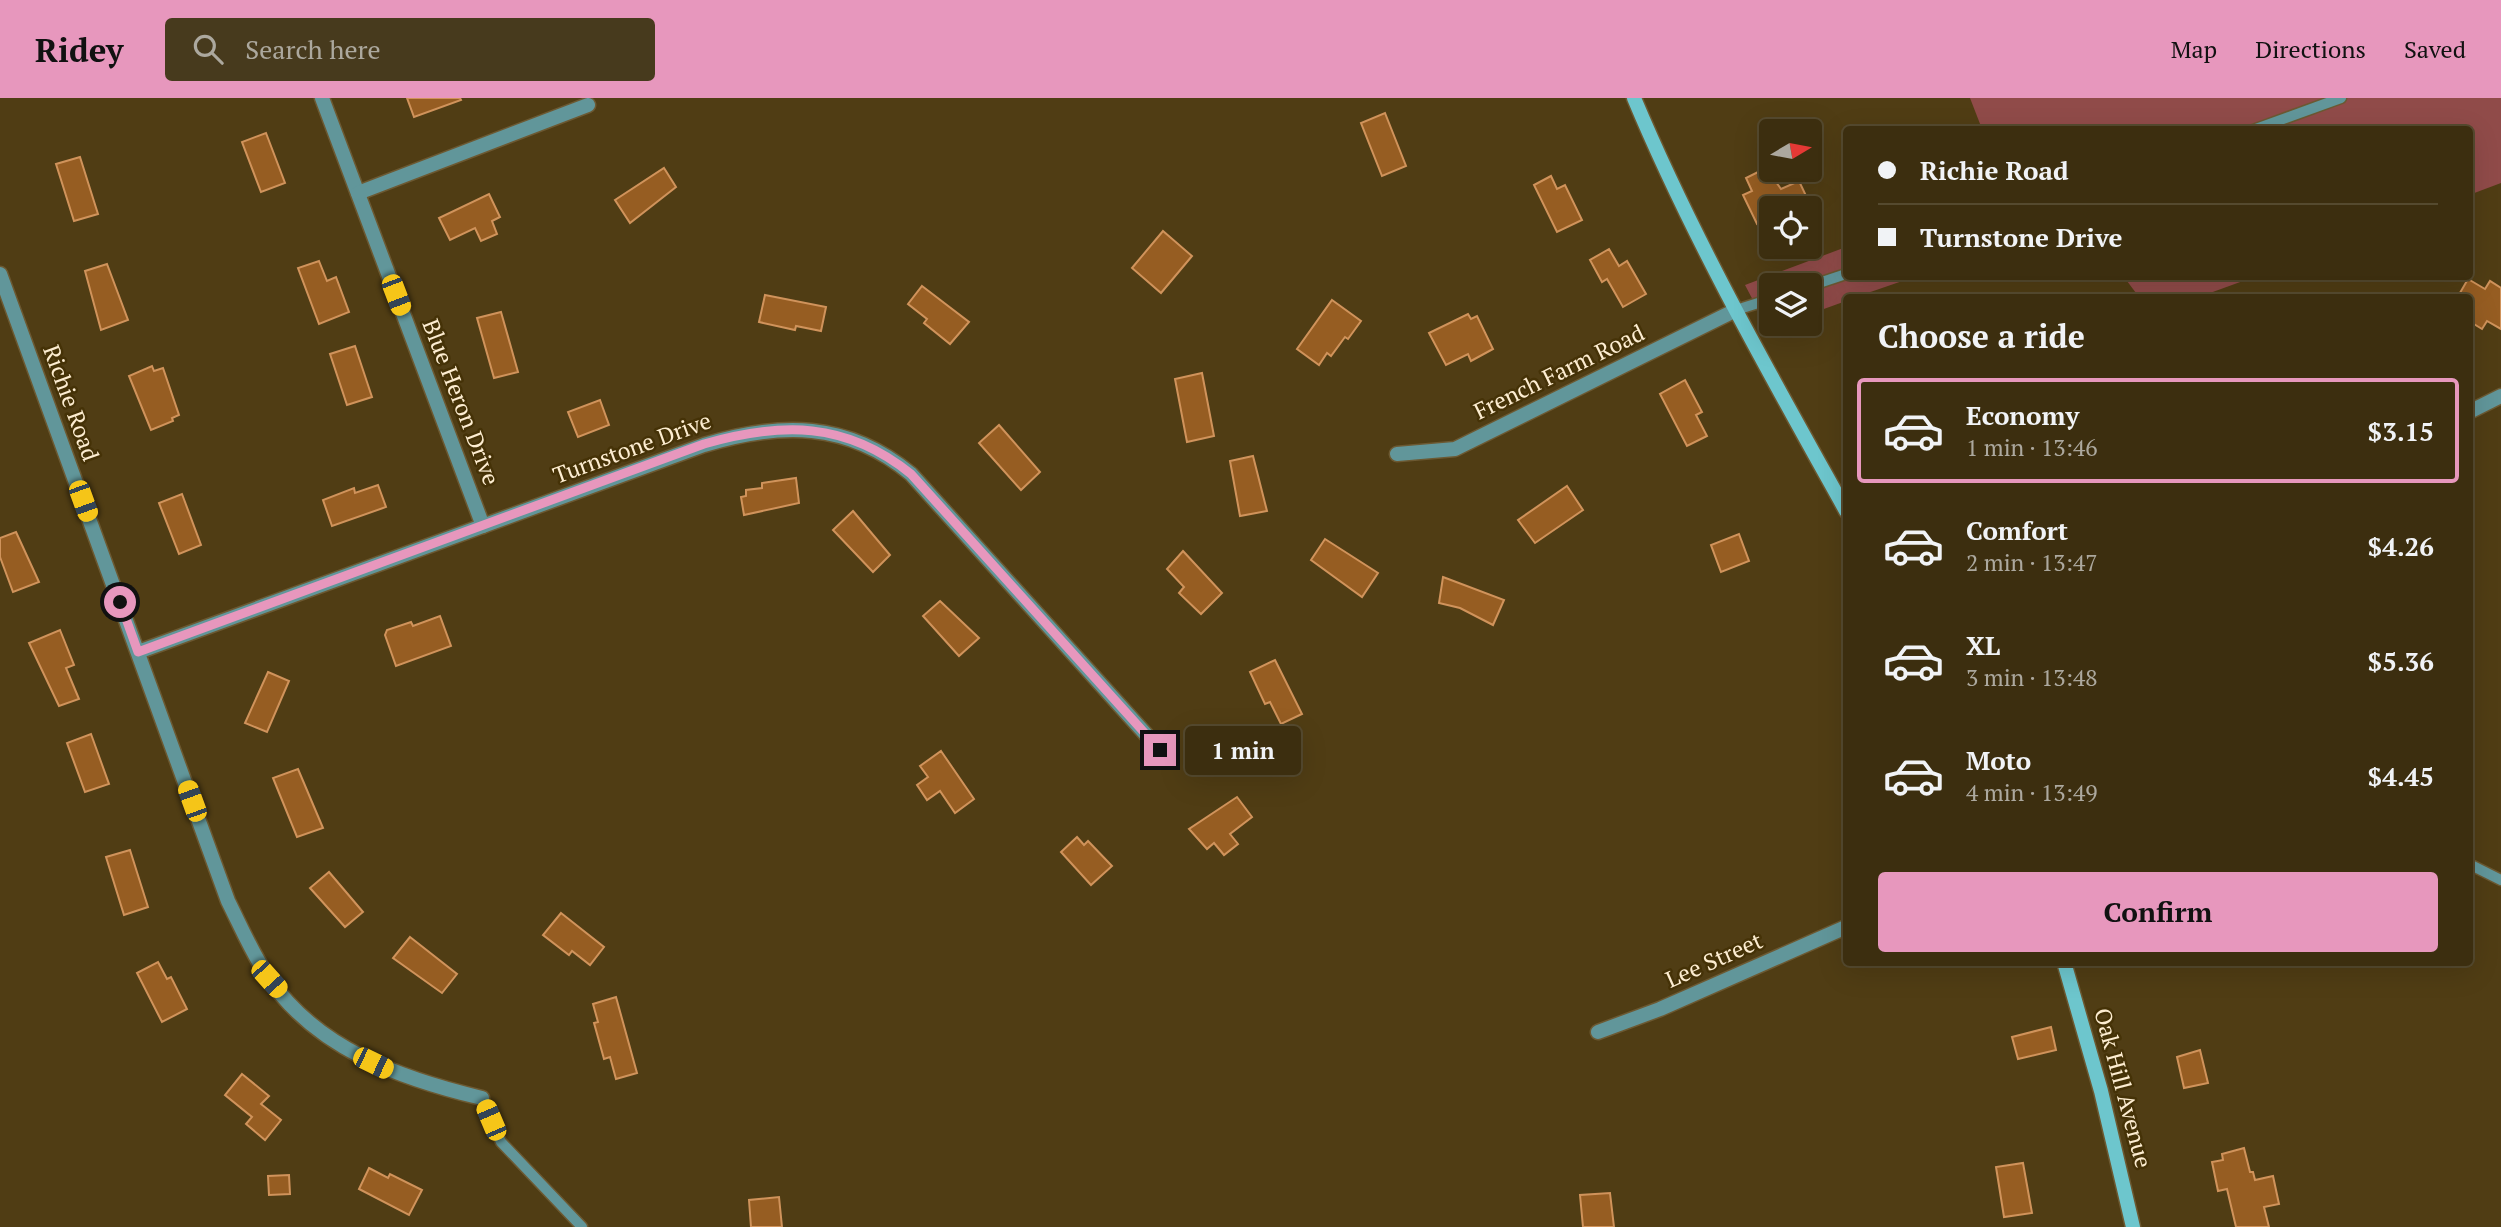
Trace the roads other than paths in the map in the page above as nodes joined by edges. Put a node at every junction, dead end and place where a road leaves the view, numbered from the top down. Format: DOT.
graph roads {
  1 [pos="322,98"];
  2 [pos="1634,98"];
  3 [pos="2341,98"];
  4 [pos="588,105"];
  5 [pos="2264,126"];
  6 [pos="358,193"];
  7 [pos="0,274"];
  8 [pos="1843,275"];
  9 [pos="1822,282"];
  10 [pos="1759,303"];
  11 [pos="1736,310"];
  12 [pos="2501,396"];
  13 [pos="2473,410"];
  14 [pos="1397,454"];
  15 [pos="1843,506"];
  16 [pos="483,526"];
  17 [pos="138,652"];
  18 [pos="1160,750"];
  19 [pos="2473,866"];
  20 [pos="2501,880"];
  21 [pos="1843,928"];
  22 [pos="2065,966"];
  23 [pos="1598,1032"];
  24 [pos="482,1098"];
  25 [pos="582,1227"];
  26 [pos="2133,1227"];
  1 -- 6 [label="street, Blue Heron Drive"];
  2 -- 11 [label="main road"];
  3 -- 5 [label="lane"];
  4 -- 6 [label="street"];
  6 -- 16 [label="street, Blue Heron Drive"];
  7 -- 17 [label="street, Richie Road"];
  8 -- 9 [label="lane"];
  10 -- 11 [label="lane"];
  11 -- 14 [label="street, French Farm Road"];
  11 -- 15 [label="main road"];
  12 -- 13 [label="street"];
  16 -- 17 [label="street, Turnstone Drive"];
  16 -- 18 [label="street, Turnstone Drive"];
  17 -- 24 [label="street, Richie Road"];
  19 -- 20 [label="lane"];
  21 -- 23 [label="street, Lee Street"];
  22 -- 26 [label="main road, Oak Hill Avenue"];
  24 -- 25 [label="lane"];
}
